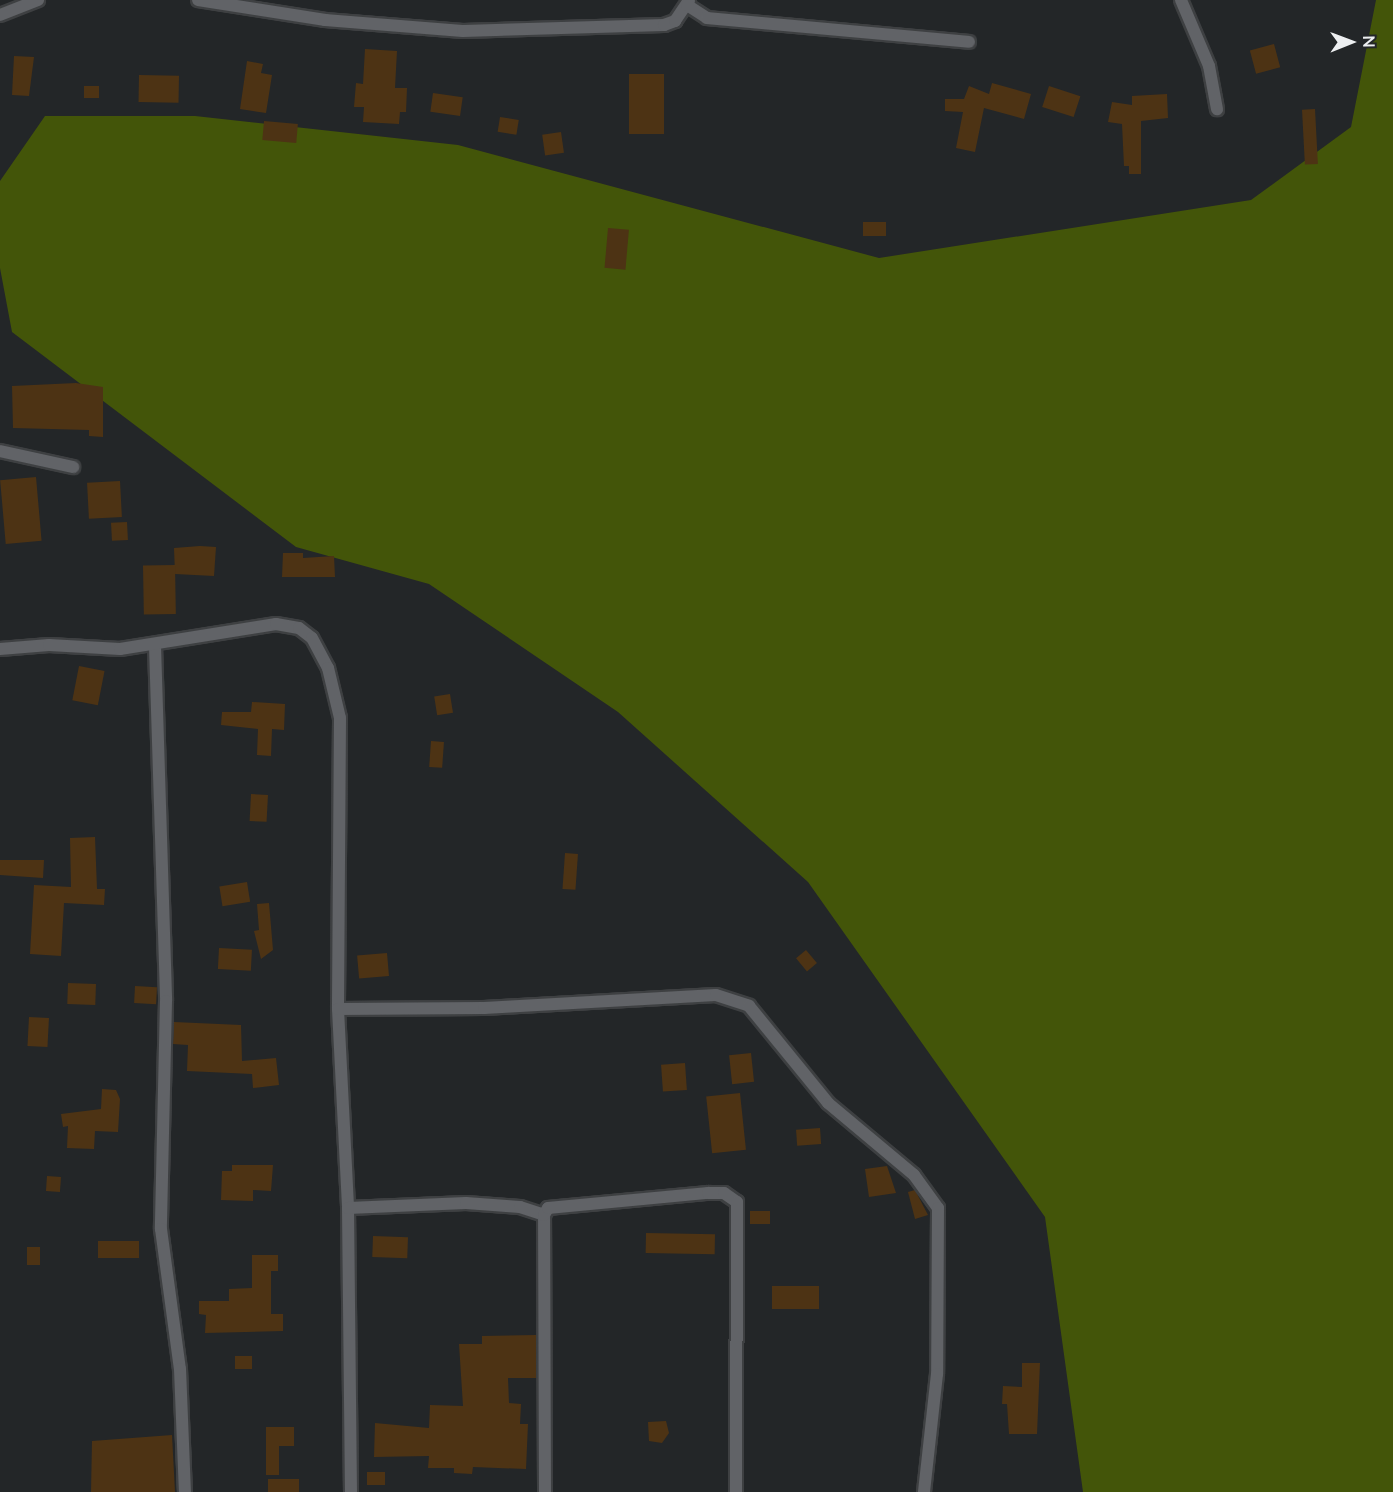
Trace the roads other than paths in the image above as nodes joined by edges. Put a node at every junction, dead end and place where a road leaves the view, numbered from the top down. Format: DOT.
graph roads {
  1 [pos="38,0"];
  2 [pos="198,0"];
  3 [pos="1181,0"];
  4 [pos="688,2"];
  5 [pos="0,15"];
  6 [pos="969,42"];
  7 [pos="1217,109"];
  8 [pos="0,451"];
  9 [pos="73,467"];
  10 [pos="155,646"];
  11 [pos="0,649"];
  12 [pos="338,1009"];
  13 [pos="348,1208"];
  14 [pos="544,1215"];
  15 [pos="185,1492"];
  16 [pos="351,1492"];
  17 [pos="545,1492"];
  18 [pos="736,1492"];
  19 [pos="924,1492"];
  1 -- 5 [label="street"];
  2 -- 4 [label="street"];
  3 -- 7 [label="street"];
  4 -- 6 [label="street"];
  8 -- 9 [label="street"];
  10 -- 11 [label="street"];
  10 -- 12 [label="street"];
  10 -- 15 [label="street"];
  12 -- 13 [label="street"];
  12 -- 19 [label="street"];
  13 -- 14 [label="street"];
  13 -- 16 [label="street"];
  14 -- 17 [label="street"];
  14 -- 18 [label="street"];
}
